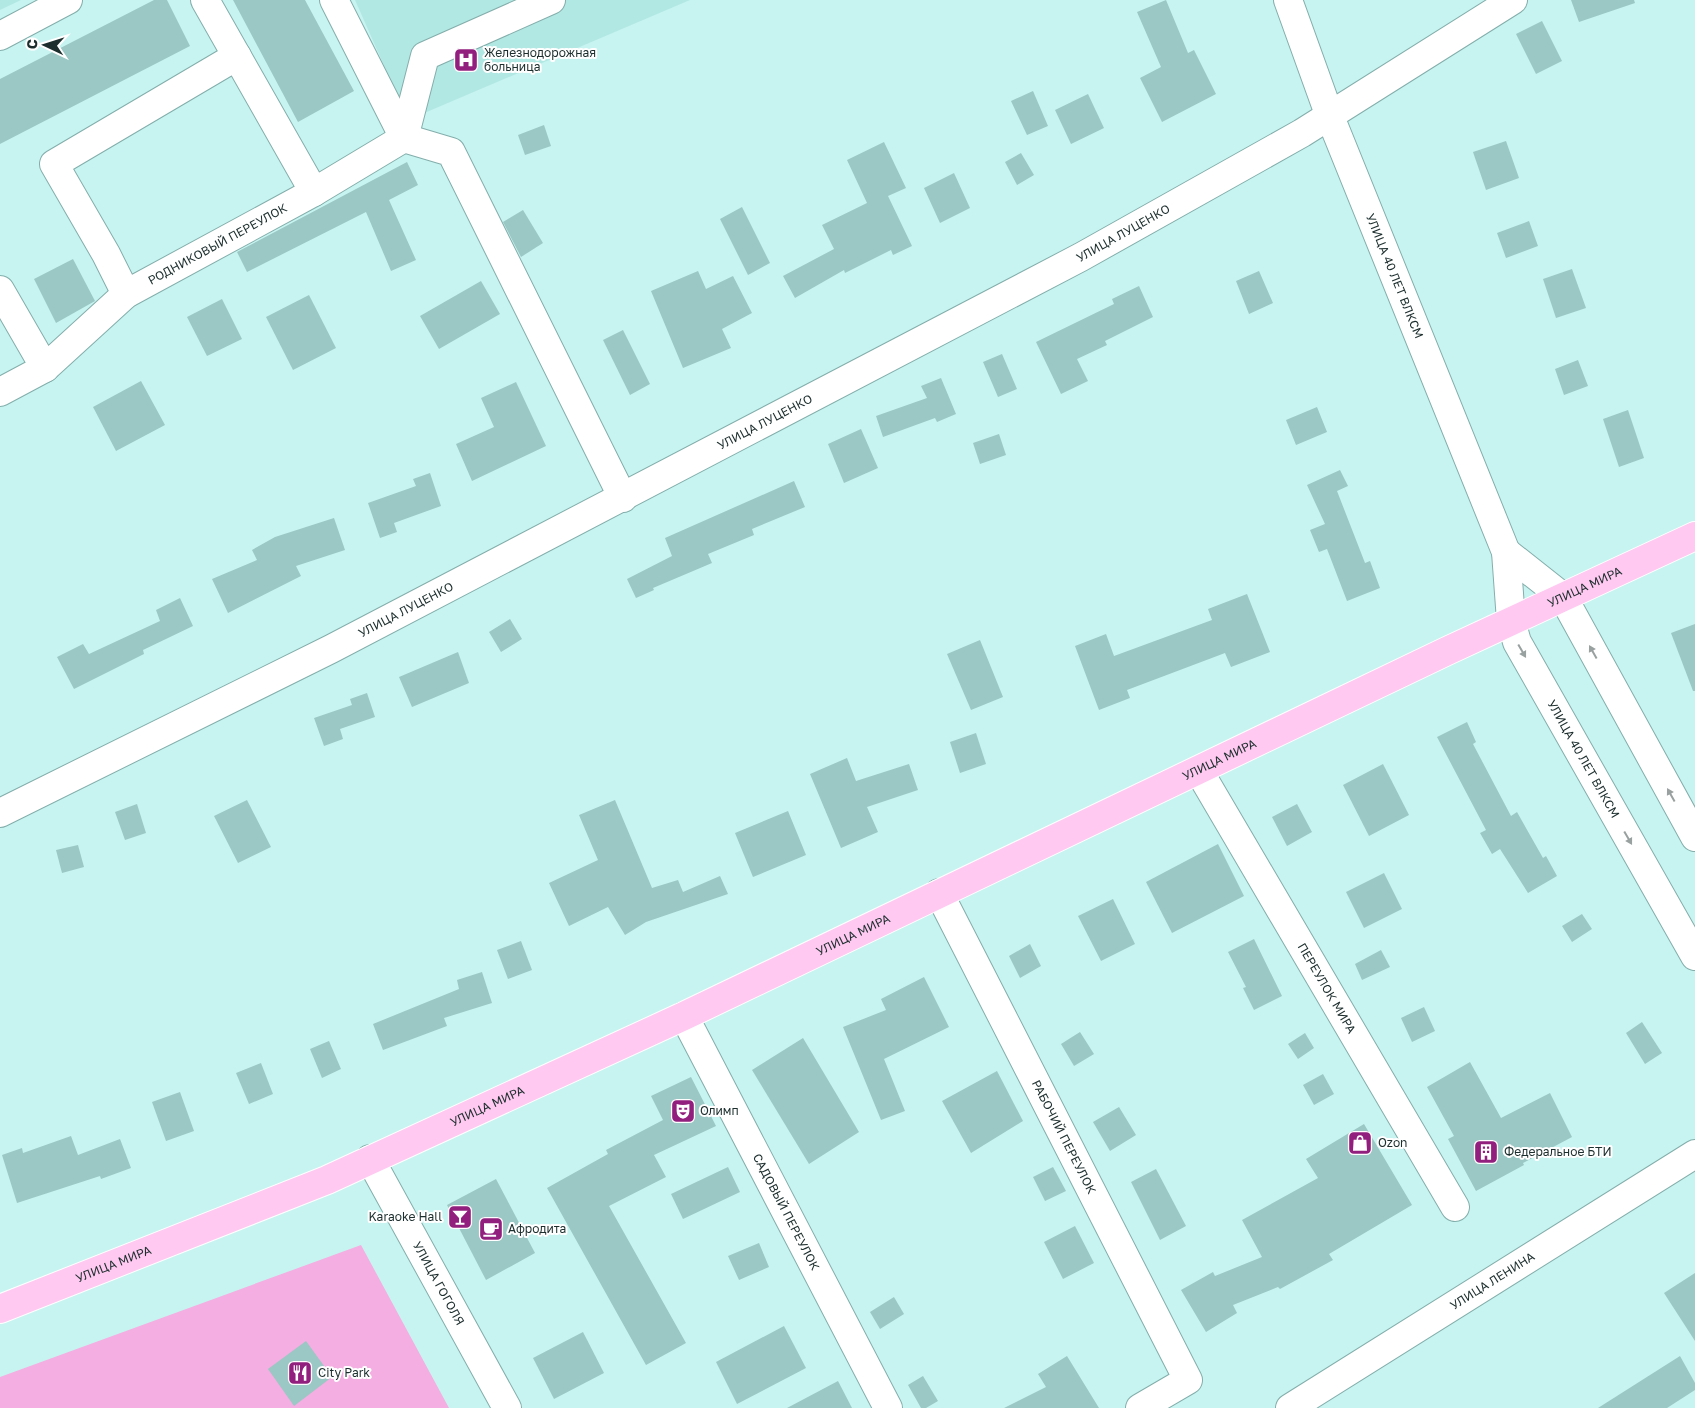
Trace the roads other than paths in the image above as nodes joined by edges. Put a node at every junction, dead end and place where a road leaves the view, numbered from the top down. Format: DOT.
graph roads {
  1 [pos="68,0"];
  2 [pos="205,0"];
  3 [pos="334,0"];
  4 [pos="551,0"];
  5 [pos="1288,0"];
  6 [pos="1512,0"];
  7 [pos="0,36"];
  8 [pos="237,56"];
  9 [pos="1329,114"];
  10 [pos="404,138"];
  11 [pos="314,192"];
  12 [pos="0,290"];
  13 [pos="126,294"];
  14 [pos="45,368"];
  15 [pos="0,392"];
  16 [pos="623,498"];
  17 [pos="1695,536"];
  18 [pos="1506,552"];
  19 [pos="1563,597"];
  20 [pos="1511,621"];
  21 [pos="1199,771"];
  22 [pos="0,813"];
  23 [pos="1695,837"];
  24 [pos="939,893"];
  25 [pos="1695,956"];
  26 [pos="684,1016"];
  27 [pos="1695,1154"];
  28 [pos="370,1159"];
  29 [pos="1455,1207"];
  30 [pos="0,1309"];
  31 [pos="507,1408"];
  32 [pos="888,1408"];
  33 [pos="1140,1408"];
  34 [pos="1290,1408"];
  1 -- 7 [label="street"];
  2 -- 8 [label="street"];
  3 -- 10 [label="street"];
  4 -- 10 [label="street"];
  5 -- 9 [label="street, УЛИЦА 40 ЛЕТ ВЛКСМ"];
  6 -- 9 [label="street, УЛИЦА ЛУЦЕНКО"];
  8 -- 11 [label="street"];
  8 -- 13 [label="street"];
  9 -- 16 [label="street, УЛИЦА ЛУЦЕНКО"];
  9 -- 18 [label="street, УЛИЦА 40 ЛЕТ ВЛКСМ"];
  10 -- 11 [label="street, РОДНИКОВЫЙ ПЕРЕУЛОК"];
  10 -- 16 [label="street"];
  11 -- 13 [label="street, РОДНИКОВЫЙ ПЕРЕУЛОК"];
  12 -- 14 [label="street"];
  13 -- 14 [label="street, РОДНИКОВЫЙ ПЕРЕУЛОК"];
  14 -- 15 [label="street, РОДНИКОВЫЙ ПЕРЕУЛОК"];
  16 -- 22 [label="street, УЛИЦА ЛУЦЕНКО"];
  17 -- 19 [label="main road, УЛИЦА МИРА"];
  18 -- 19 [label="street, УЛИЦА 40 ЛЕТ ВЛКСМ"];
  18 -- 20 [label="street, УЛИЦА 40 ЛЕТ ВЛКСМ"];
  19 -- 20 [label="main road, УЛИЦА МИРА"];
  23 -- 19 [label="street, УЛИЦА 40 ЛЕТ ВЛКСМ, one-way"];
  20 -- 21 [label="main road, УЛИЦА МИРА"];
  20 -- 25 [label="street, УЛИЦА 40 ЛЕТ ВЛКСМ, one-way"];
  21 -- 24 [label="main road, УЛИЦА МИРА"];
  21 -- 29 [label="street, ПЕРЕУЛОК МИРА"];
  24 -- 26 [label="main road, УЛИЦА МИРА"];
  24 -- 33 [label="street, РАБОЧИЙ ПЕРЕУЛОК"];
  26 -- 28 [label="main road, УЛИЦА МИРА"];
  26 -- 32 [label="street, САДОВЫЙ ПЕРЕУЛОК"];
  27 -- 34 [label="street, УЛИЦА ЛЕНИНА"];
  28 -- 30 [label="main road, УЛИЦА МИРА"];
  28 -- 31 [label="street, УЛИЦА ГОГОЛЯ"];
}
